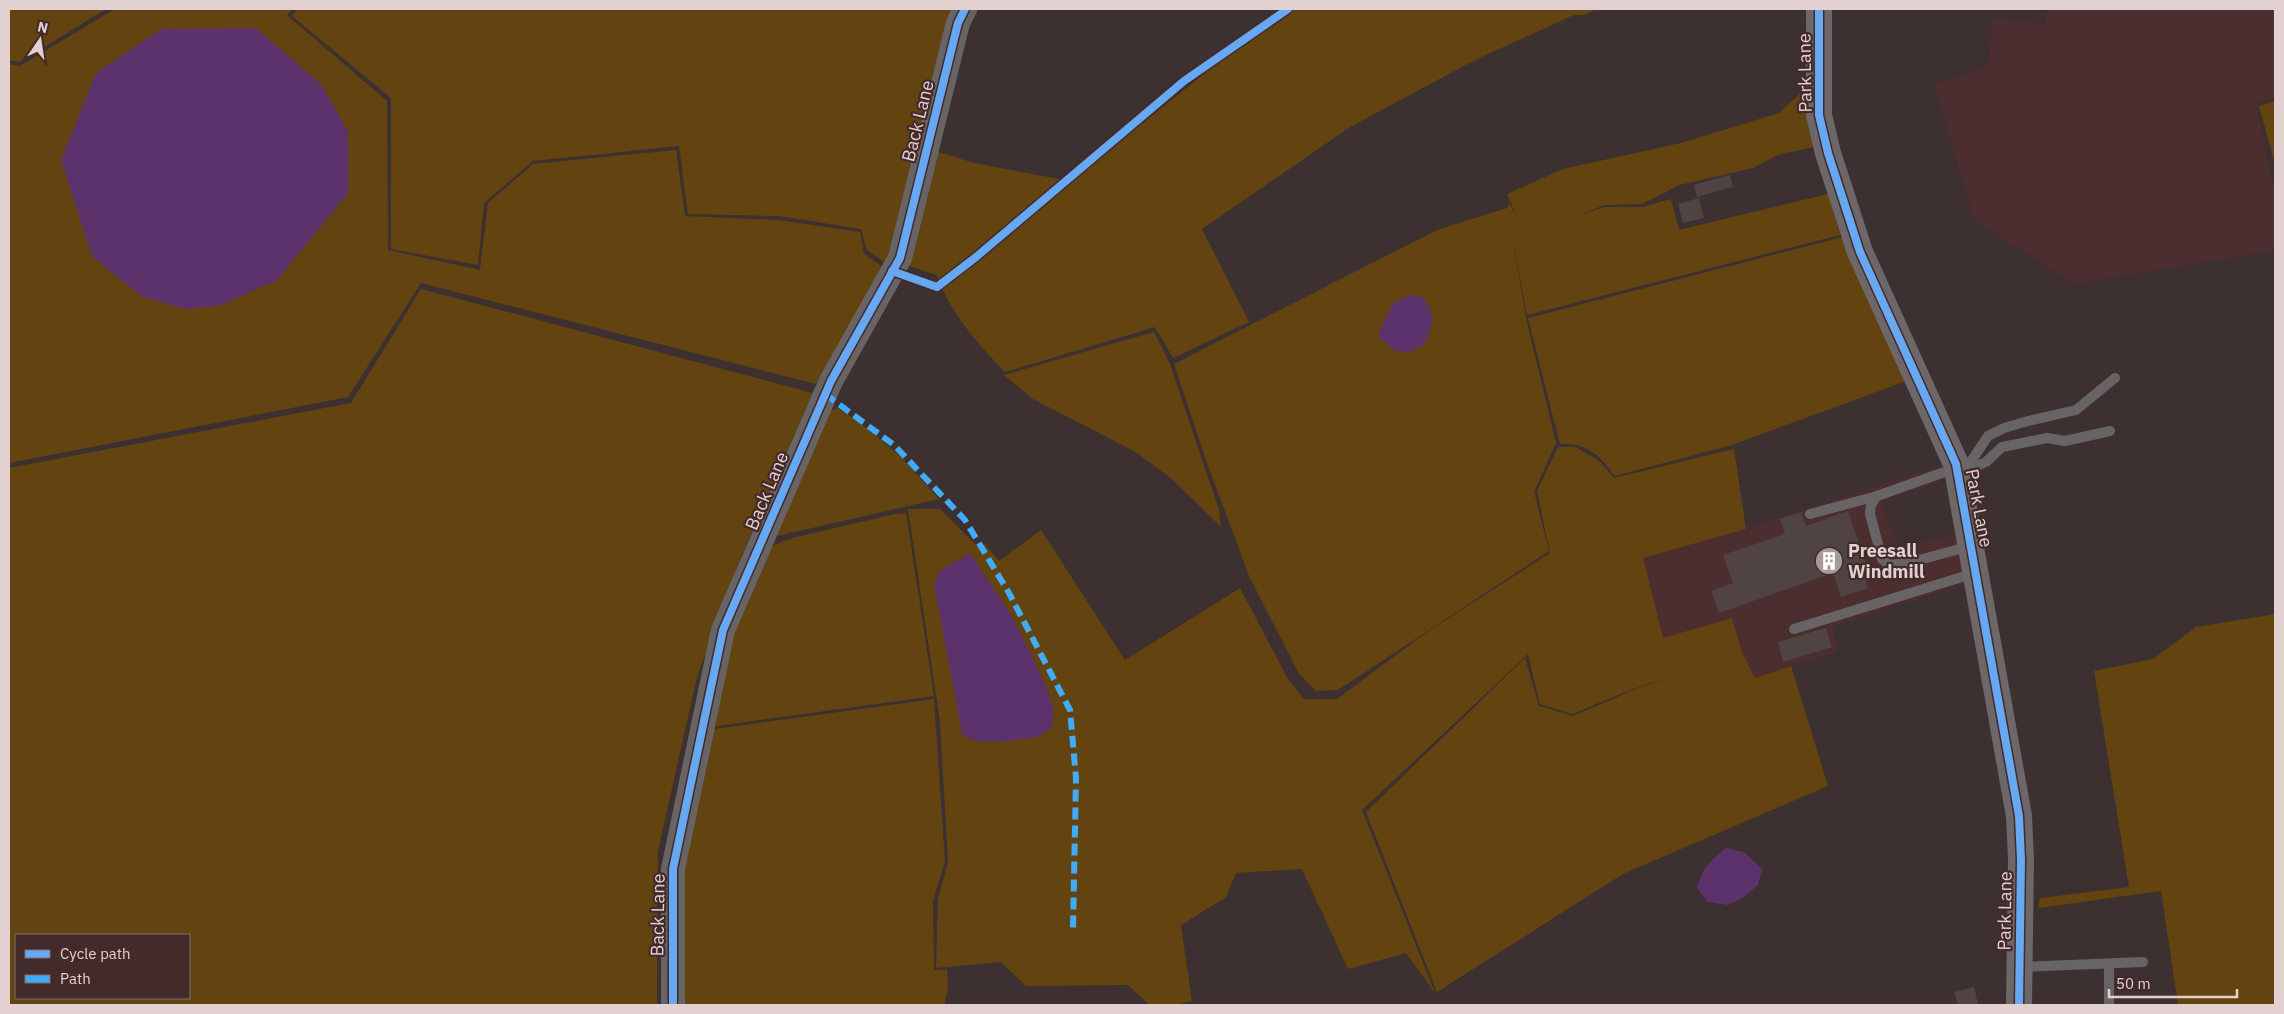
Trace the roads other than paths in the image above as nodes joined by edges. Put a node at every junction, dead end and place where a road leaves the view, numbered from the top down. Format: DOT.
graph roads {
  1 [pos="965,9"];
  2 [pos="1819,9"];
  3 [pos="2115,378"];
  4 [pos="2110,431"];
  5 [pos="1963,466"];
  6 [pos="1877,496"];
  7 [pos="1810,514"];
  8 [pos="1971,545"];
  9 [pos="1976,572"];
  10 [pos="1794,629"];
  11 [pos="2143,962"];
  12 [pos="2109,964"];
  13 [pos="2020,968"];
  14 [pos="2109,1004"];
  15 [pos="673,1005"];
  16 [pos="2020,1005"];
  1 -- 15 [label="street, Back Lane"];
  2 -- 5 [label="main road, Park Lane"];
  3 -- 5 [label="lane"];
  4 -- 5 [label="lane"];
  5 -- 6 [label="lane"];
  5 -- 8 [label="main road, Park Lane"];
  6 -- 7 [label="lane"];
  6 -- 8 [label="lane"];
  8 -- 9 [label="main road, Park Lane"];
  9 -- 10 [label="lane"];
  9 -- 13 [label="main road, Park Lane"];
  11 -- 12 [label="lane"];
  12 -- 13 [label="lane"];
  12 -- 14 [label="lane"];
  13 -- 16 [label="main road, Park Lane"];
}
